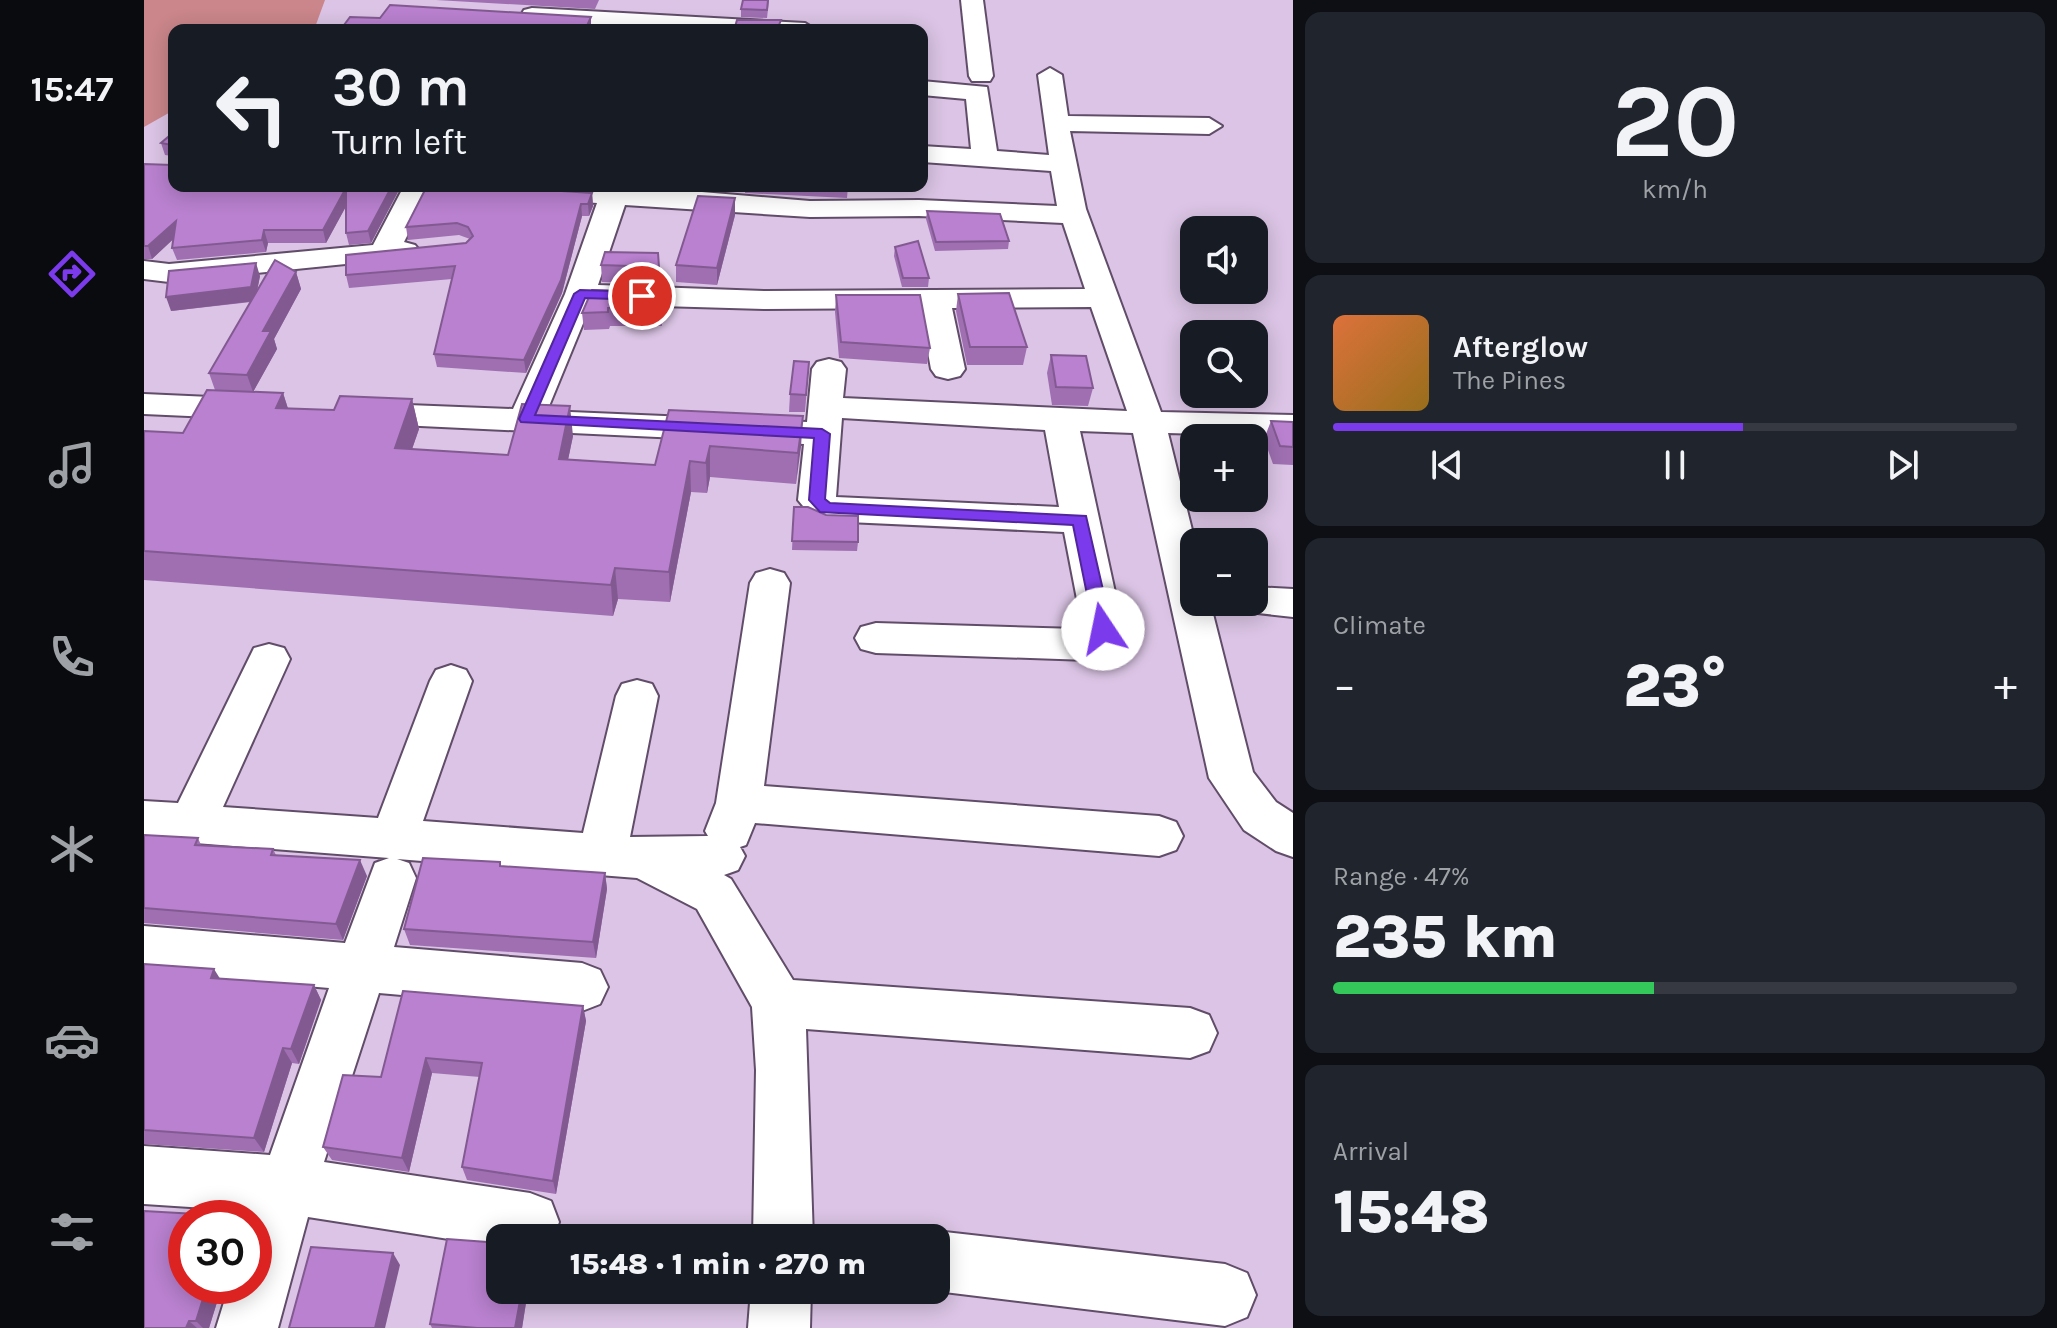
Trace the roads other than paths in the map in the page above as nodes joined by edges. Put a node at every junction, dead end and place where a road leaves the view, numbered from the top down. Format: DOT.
graph roads {
  1 [pos="972,0"];
  2 [pos="504,13"];
  3 [pos="672,17"];
  4 [pos="744,24"];
  5 [pos="1050,75"];
  6 [pos="981,76"];
  7 [pos="928,88"];
  8 [pos="1056,123"];
  9 [pos="1209,126"];
  10 [pos="928,154"];
  11 [pos="985,159"];
  12 [pos="1062,164"];
  13 [pos="415,192"];
  14 [pos="616,192"];
  15 [pos="627,192"];
  16 [pos="1075,215"];
  17 [pos="428,249"];
  18 [pos="384,252"];
  19 [pos="144,270"];
  20 [pos="580,294"];
  21 [pos="934,298"];
  22 [pos="1104,298"];
  23 [pos="829,369"];
  24 [pos="948,369"];
  25 [pos="144,404"];
  26 [pos="526,419"];
  27 [pos="824,420"];
  28 [pos="1060,420"];
  29 [pos="1148,423"];
  30 [pos="1293,426"];
  31 [pos="1081,520"];
  32 [pos="1180,552"];
  33 [pos="770,583"];
  34 [pos="1268,602"];
  35 [pos="1293,603"];
  36 [pos="1196,616"];
  37 [pos="876,638"];
  38 [pos="269,659"];
  39 [pos="451,681"];
  40 [pos="637,696"];
  41 [pos="739,803"];
  42 [pos="144,820"];
  43 [pos="191,825"];
  44 [pos="1159,836"];
  45 [pos="1293,837"];
  46 [pos="622,856"];
  47 [pos="393,859"];
  48 [pos="717,875"];
  49 [pos="144,949"];
  50 [pos="360,970"];
  51 [pos="582,987"];
  52 [pos="778,1003"];
  53 [pos="1190,1033"];
  54 [pos="144,1175"];
  55 [pos="288,1185"];
  56 [pos="530,1222"];
  57 [pos="783,1224"];
  58 [pos="950,1263"];
  59 [pos="1225,1295"];
  60 [pos="780,1304"];
  61 [pos="247,1328"];
  62 [pos="779,1328"];
  1 -- 6 [label="street"];
  2 -- 3 [label="street"];
  3 -- 4 [label="street"];
  5 -- 8 [label="street"];
  7 -- 11 [label="street"];
  8 -- 9 [label="street"];
  8 -- 12 [label="street"];
  10 -- 11 [label="street"];
  11 -- 12 [label="street"];
  12 -- 16 [label="street"];
  13 -- 18 [label="street"];
  14 -- 20 [label="street"];
  15 -- 16 [label="street"];
  16 -- 22 [label="street"];
  17 -- 18 [label="street"];
  18 -- 19 [label="street"];
  20 -- 21 [label="street"];
  20 -- 26 [label="street"];
  21 -- 22 [label="street"];
  21 -- 24 [label="street"];
  22 -- 29 [label="street"];
  23 -- 27 [label="street"];
  25 -- 26 [label="street"];
  26 -- 27 [label="street"];
  27 -- 28 [label="street"];
  27 -- 31 [label="street"];
  28 -- 29 [label="street"];
  28 -- 31 [label="street"];
  29 -- 30 [label="street"];
  29 -- 32 [label="street"];
  31 -- 37 [label="street"];
  33 -- 41 [label="street"];
  34 -- 35 [label="street"];
  36 -- 45 [label="street"];
  38 -- 43 [label="street"];
  39 -- 47 [label="street"];
  40 -- 46 [label="street"];
  41 -- 44 [label="street"];
  41 -- 48 [label="street"];
  42 -- 43 [label="street"];
  43 -- 47 [label="street"];
  46 -- 47 [label="street"];
  46 -- 48 [label="street"];
  47 -- 50 [label="street"];
  48 -- 52 [label="street"];
  49 -- 50 [label="street"];
  50 -- 51 [label="street"];
  50 -- 55 [label="street"];
  52 -- 53 [label="street"];
  52 -- 57 [label="street"];
  54 -- 55 [label="street"];
  55 -- 56 [label="street"];
  55 -- 61 [label="street"];
  58 -- 59 [label="street"];
  60 -- 62 [label="street"];
}
